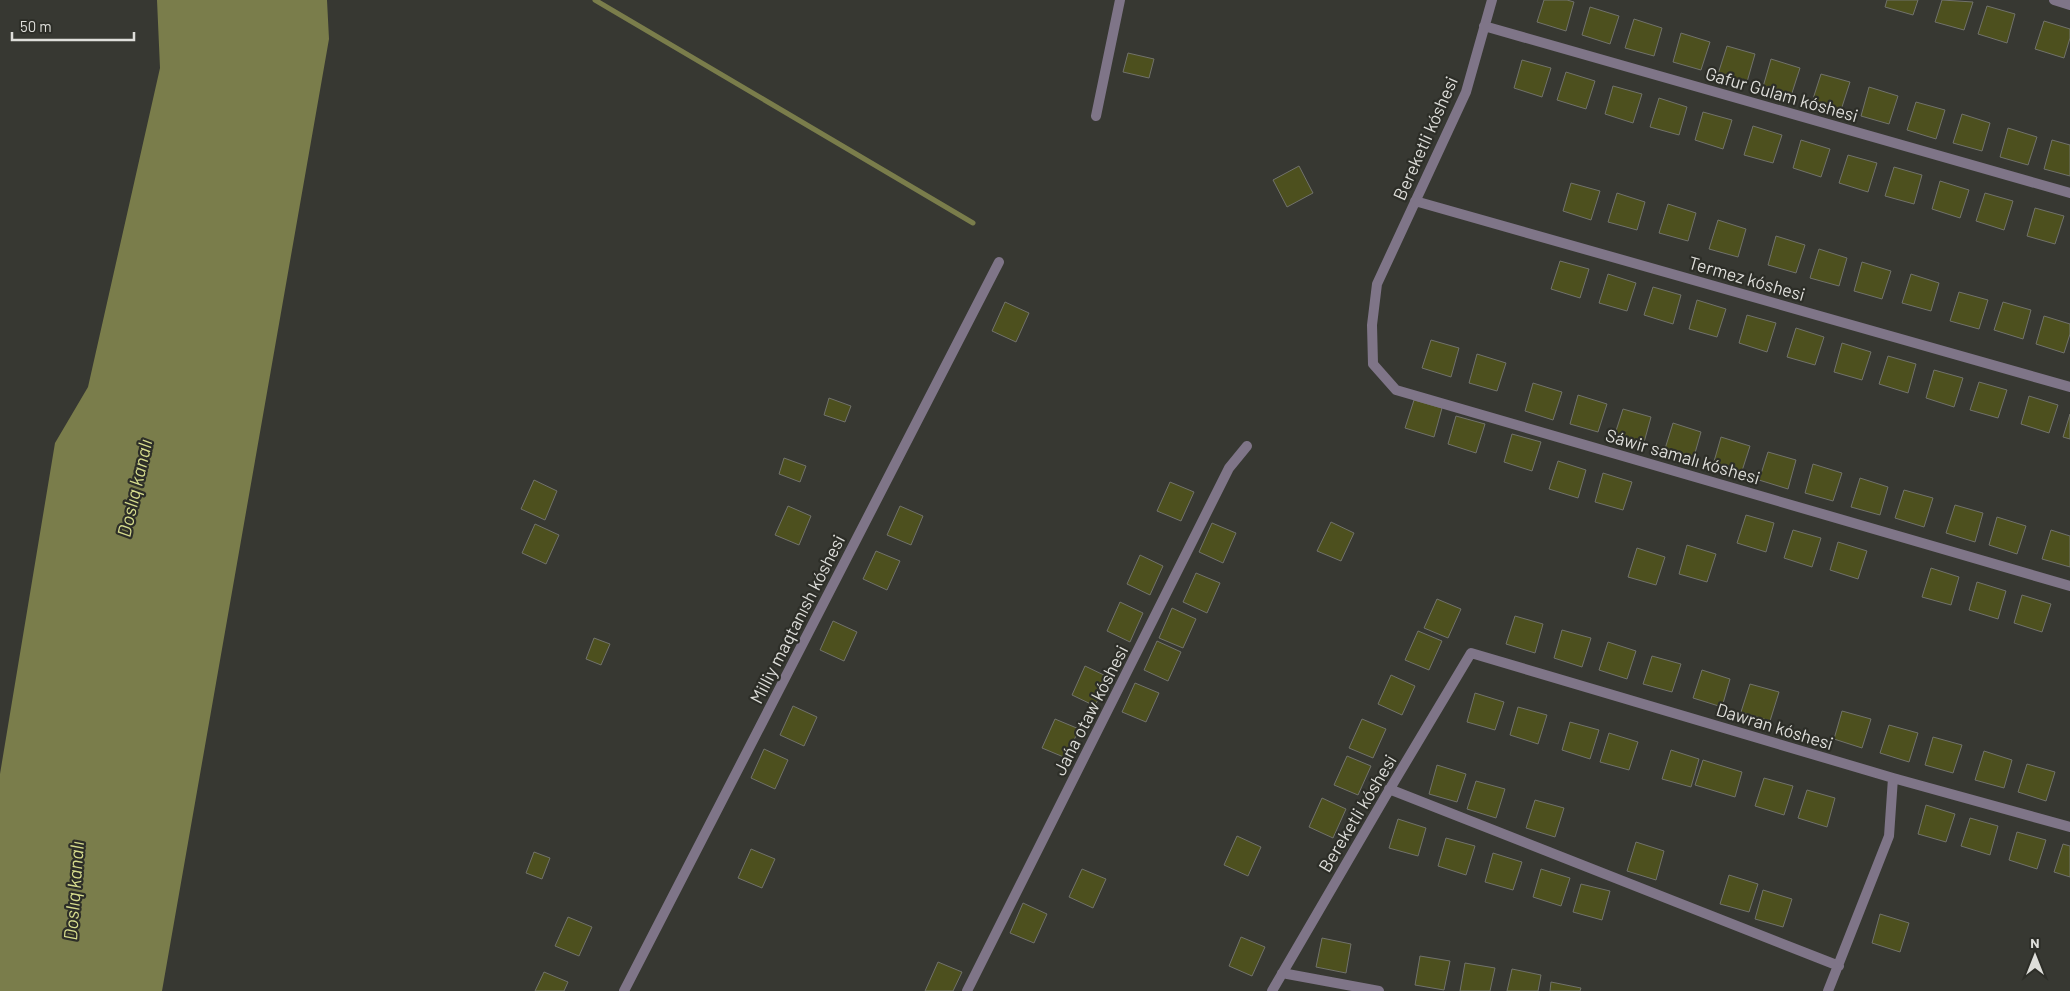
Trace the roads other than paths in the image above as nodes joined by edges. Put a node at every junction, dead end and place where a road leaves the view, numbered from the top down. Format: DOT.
graph roads {
  1 [pos="1120,0"];
  2 [pos="1492,0"];
  3 [pos="2054,0"];
  4 [pos="2070,4"];
  5 [pos="1484,26"];
  6 [pos="1096,116"];
  7 [pos="2070,193"];
  8 [pos="1415,201"];
  9 [pos="999,262"];
  10 [pos="1377,284"];
  11 [pos="2070,387"];
  12 [pos="1247,446"];
  13 [pos="2070,586"];
  14 [pos="1471,653"];
  15 [pos="1893,778"];
  16 [pos="1389,789"];
  17 [pos="2070,827"];
  18 [pos="1839,966"];
  19 [pos="1282,973"];
  20 [pos="624,991"];
  21 [pos="966,991"];
  22 [pos="1272,991"];
  23 [pos="1379,991"];
  24 [pos="1828,991"];
  1 -- 6 [label="street"];
  2 -- 5 [label="street, Bereketli kóshesi"];
  3 -- 4 [label="street"];
  5 -- 7 [label="street, Gafur Gulam kóshesi"];
  5 -- 8 [label="street, Bereketli kóshesi"];
  8 -- 10 [label="street, Bereketli kóshesi"];
  8 -- 11 [label="street, Termez kóshesi"];
  9 -- 20 [label="street, Milliy maqtanısh kóshesi"];
  10 -- 13 [label="street, Sáwir samalı kóshesi"];
  12 -- 21 [label="street, Jańa otaw kóshesi"];
  14 -- 15 [label="street, Dawran kóshesi"];
  14 -- 16 [label="street, Bereketli kóshesi"];
  15 -- 17 [label="street, Dawran kóshesi"];
  15 -- 18 [label="street"];
  16 -- 18 [label="street"];
  16 -- 19 [label="street, Bereketli kóshesi"];
  18 -- 24 [label="street"];
  19 -- 22 [label="street, Bereketli kóshesi"];
  19 -- 23 [label="street"];
}
